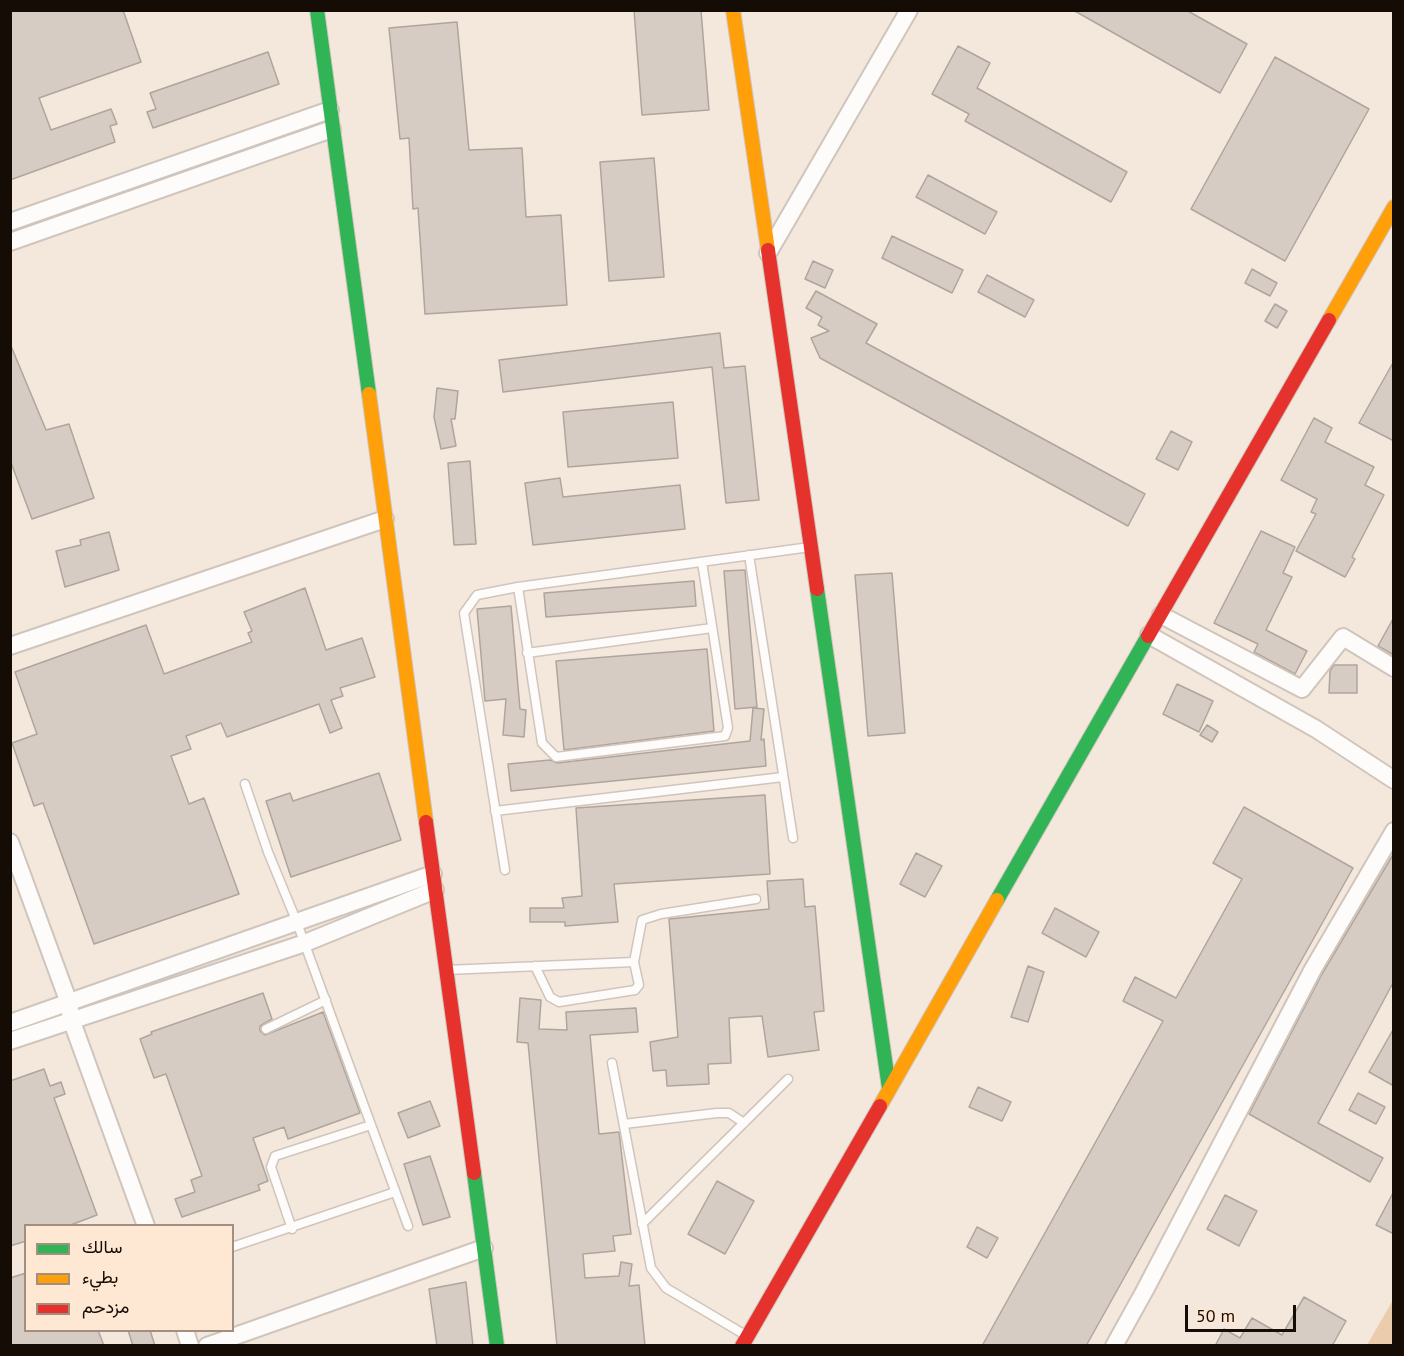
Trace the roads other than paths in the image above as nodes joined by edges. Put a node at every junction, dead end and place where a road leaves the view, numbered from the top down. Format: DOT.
graph roads {
  1 [pos="317,10"];
  2 [pos="733,10"];
  3 [pos="909,10"];
  4 [pos="330,110"];
  5 [pos="333,129"];
  6 [pos="1394,207"];
  7 [pos="10,222"];
  8 [pos="10,242"];
  9 [pos="768,253"];
  10 [pos="385,519"];
  11 [pos="811,547"];
  12 [pos="749,555"];
  13 [pos="702,562"];
  14 [pos="518,587"];
  15 [pos="1161,615"];
  16 [pos="712,628"];
  17 [pos="1149,635"];
  18 [pos="10,646"];
  19 [pos="527,653"];
  20 [pos="1394,668"];
  21 [pos="783,777"];
  22 [pos="1394,780"];
  23 [pos="245,784"];
  24 [pos="495,811"];
  25 [pos="1394,831"];
  26 [pos="793,838"];
  27 [pos="10,842"];
  28 [pos="505,870"];
  29 [pos="434,882"];
  30 [pos="756,899"];
  31 [pos="296,920"];
  32 [pos="305,943"];
  33 [pos="634,962"];
  34 [pos="535,966"];
  35 [pos="446,970"];
  36 [pos="326,1000"];
  37 [pos="70,1011"];
  38 [pos="10,1023"];
  39 [pos="266,1029"];
  40 [pos="10,1041"];
  41 [pos="612,1063"];
  42 [pos="788,1079"];
  43 [pos="889,1088"];
  44 [pos="744,1123"];
  45 [pos="624,1124"];
  46 [pos="371,1125"];
  47 [pos="395,1192"];
  48 [pos="145,1224"];
  49 [pos="642,1224"];
  50 [pos="408,1226"];
  51 [pos="292,1229"];
  52 [pos="234,1246"];
  53 [pos="484,1248"];
  54 [pos="745,1341"];
  55 [pos="207,1346"];
  56 [pos="497,1346"];
  57 [pos="1114,1346"];
  1 -- 4 [label="street"];
  2 -- 9 [label="street"];
  3 -- 9 [label="street"];
  4 -- 5 [label="street"];
  4 -- 7 [label="street"];
  5 -- 8 [label="street"];
  5 -- 10 [label="street"];
  6 -- 15 [label="street"];
  9 -- 11 [label="street"];
  10 -- 18 [label="street"];
  10 -- 29 [label="street"];
  11 -- 12 [label="lane"];
  11 -- 43 [label="street"];
  12 -- 13 [label="lane"];
  12 -- 21 [label="lane"];
  13 -- 14 [label="lane"];
  13 -- 16 [label="lane"];
  14 -- 19 [label="lane"];
  14 -- 24 [label="lane"];
  15 -- 17 [label="street"];
  15 -- 20 [label="street"];
  16 -- 19 [label="lane"];
  16 -- 19 [label="lane"];
  17 -- 22 [label="street"];
  17 -- 43 [label="street"];
  21 -- 24 [label="lane"];
  21 -- 26 [label="lane"];
  23 -- 31 [label="lane"];
  24 -- 28 [label="lane"];
  25 -- 57 [label="street"];
  27 -- 37 [label="street"];
  29 -- 31 [label="street"];
  29 -- 32 [label="street"];
  29 -- 35 [label="street"];
  30 -- 33 [label="lane"];
  31 -- 32 [label="lane"];
  31 -- 37 [label="street"];
  32 -- 36 [label="lane"];
  32 -- 37 [label="street"];
  33 -- 34 [label="lane"];
  33 -- 34 [label="lane"];
  34 -- 35 [label="lane"];
  35 -- 53 [label="street"];
  36 -- 39 [label="lane"];
  36 -- 46 [label="lane"];
  37 -- 38 [label="street"];
  37 -- 40 [label="street"];
  37 -- 48 [label="street"];
  41 -- 45 [label="lane"];
  42 -- 44 [label="lane"];
  43 -- 54 [label="street"];
  44 -- 45 [label="lane"];
  44 -- 49 [label="lane"];
  45 -- 49 [label="lane"];
  46 -- 47 [label="lane"];
  46 -- 51 [label="lane"];
  47 -- 50 [label="lane"];
  47 -- 51 [label="lane"];
  49 -- 54 [label="lane"];
  51 -- 52 [label="lane"];
  53 -- 55 [label="street"];
  53 -- 56 [label="street"];
}
